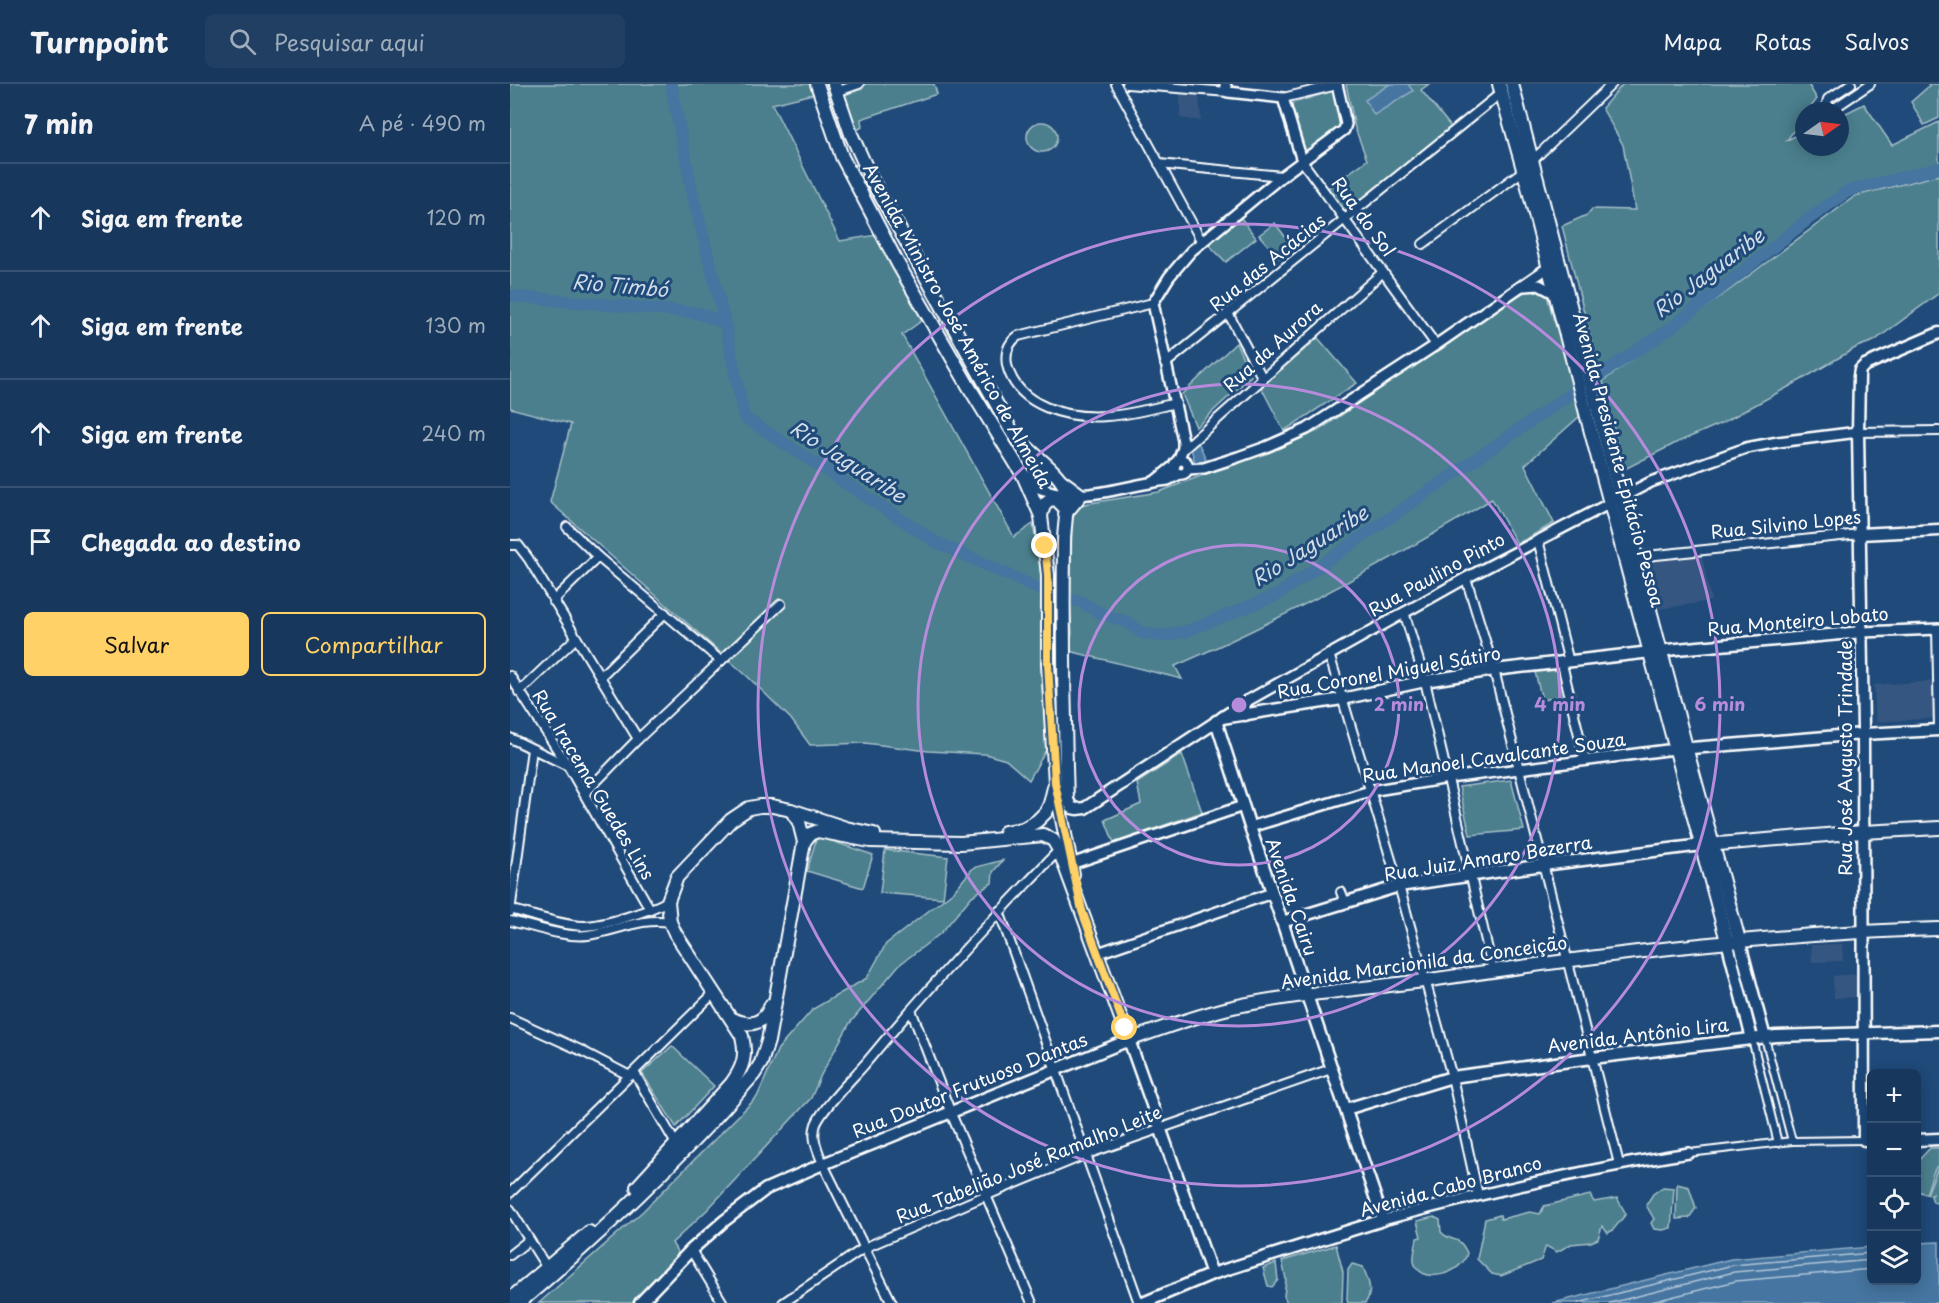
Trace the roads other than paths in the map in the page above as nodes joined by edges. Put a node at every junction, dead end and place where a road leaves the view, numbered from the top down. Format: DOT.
graph roads {
  1 [pos="817,84"];
  2 [pos="859,84"];
  3 [pos="1116,84"];
  4 [pos="1127,84"];
  5 [pos="1512,84"];
  6 [pos="1612,84"];
  7 [pos="1851,84"];
  8 [pos="1870,84"];
  9 [pos="1337,85"];
  10 [pos="835,88"];
  11 [pos="1227,88"];
  12 [pos="1500,88"];
  13 [pos="1283,98"];
  14 [pos="1302,161"];
  15 [pos="1532,161"];
  16 [pos="1159,164"];
  17 [pos="1523,171"];
  18 [pos="1282,176"];
  19 [pos="1344,221"];
  20 [pos="1202,242"];
  21 [pos="1423,244"];
  22 [pos="1549,267"];
  23 [pos="1383,272"];
  24 [pos="1524,286"];
  25 [pos="1556,294"];
  26 [pos="1153,303"];
  27 [pos="1228,313"];
  28 [pos="1939,333"];
  29 [pos="1436,345"];
  30 [pos="1165,364"];
  31 [pos="1263,379"];
  32 [pos="1176,403"];
  33 [pos="1594,419"];
  34 [pos="1939,431"];
  35 [pos="1858,432"];
  36 [pos="1024,446"];
  37 [pos="1184,446"];
  38 [pos="1176,463"];
  39 [pos="1186,469"];
  40 [pos="1059,478"];
  41 [pos="1025,479"];
  42 [pos="1155,481"];
  43 [pos="1081,495"];
  44 [pos="1616,500"];
  45 [pos="1065,506"];
  46 [pos="1041,516"];
  47 [pos="567,527"];
  48 [pos="1939,530"];
  49 [pos="1860,534"];
  50 [pos="1538,540"];
  51 [pos="510,545"];
  52 [pos="598,557"];
  53 [pos="1637,557"];
  54 [pos="1466,578"];
  55 [pos="554,601"];
  56 [pos="781,604"];
  57 [pos="1404,612"];
  58 [pos="665,613"];
  59 [pos="1938,629"];
  60 [pos="1862,632"];
  61 [pos="576,638"];
  62 [pos="1656,652"];
  63 [pos="1329,654"];
  64 [pos="721,661"];
  65 [pos="1565,663"];
  66 [pos="1494,670"];
  67 [pos="510,676"];
  68 [pos="600,677"];
  69 [pos="1425,681"];
  70 [pos="519,692"];
  71 [pos="1342,699"];
  72 [pos="1247,701"];
  73 [pos="1245,715"];
  74 [pos="1216,721"];
  75 [pos="1939,729"];
  76 [pos="1863,734"];
  77 [pos="510,738"];
  78 [pos="639,740"];
  79 [pos="1681,748"];
  80 [pos="532,750"];
  81 [pos="1586,760"];
  82 [pos="568,766"];
  83 [pos="1517,769"];
  84 [pos="1449,778"];
  85 [pos="1055,783"];
  86 [pos="1370,791"];
  87 [pos="584,795"];
  88 [pos="1067,798"];
  89 [pos="1243,806"];
  90 [pos="791,810"];
  91 [pos="1250,827"];
  92 [pos="1939,828"];
  93 [pos="1863,832"];
  94 [pos="804,842"];
  95 [pos="1708,845"];
  96 [pos="1059,850"];
  97 [pos="1071,864"];
  98 [pos="1543,865"];
  99 [pos="1471,875"];
  100 [pos="1399,886"];
  101 [pos="1272,893"];
  102 [pos="668,901"];
  103 [pos="650,909"];
  104 [pos="510,910"];
  105 [pos="999,911"];
  106 [pos="1082,911"];
  107 [pos="510,921"];
  108 [pos="670,922"];
  109 [pos="1282,922"];
  110 [pos="1939,929"];
  111 [pos="1864,931"];
  112 [pos="1733,940"];
  113 [pos="1098,953"];
  114 [pos="1567,962"];
  115 [pos="1493,971"];
  116 [pos="1425,981"];
  117 [pos="714,993"];
  118 [pos="775,995"];
  119 [pos="1308,996"];
  120 [pos="911,1010"];
  121 [pos="510,1018"];
  122 [pos="732,1019"];
  123 [pos="1939,1031"];
  124 [pos="1864,1033"];
  125 [pos="1765,1038"];
  126 [pos="1752,1039"];
  127 [pos="1129,1040"];
  128 [pos="1592,1058"];
  129 [pos="1332,1069"];
  130 [pos="1056,1070"];
  131 [pos="632,1074"];
  132 [pos="1452,1077"];
  133 [pos="1346,1109"];
  134 [pos="950,1111"];
  135 [pos="1867,1123"];
  136 [pos="1161,1128"];
  137 [pos="1939,1139"];
  138 [pos="1867,1140"];
  139 [pos="1921,1140"];
  140 [pos="1792,1141"];
  141 [pos="1778,1143"];
  142 [pos="676,1144"];
  143 [pos="1689,1153"];
  144 [pos="1087,1154"];
  145 [pos="823,1164"];
  146 [pos="1619,1164"];
  147 [pos="510,1193"];
  148 [pos="987,1195"];
  149 [pos="1478,1195"];
  150 [pos="510,1209"];
  151 [pos="1383,1220"];
  152 [pos="529,1240"];
  153 [pos="864,1248"];
  154 [pos="692,1250"];
  155 [pos="510,1255"];
  156 [pos="547,1268"];
  157 [pos="1212,1274"];
  158 [pos="510,1299"];
  159 [pos="519,1303"];
  160 [pos="640,1303"];
  161 [pos="723,1303"];
  162 [pos="783,1303"];
  163 [pos="892,1303"];
  164 [pos="1032,1303"];
  165 [pos="1141,1303"];
  1 -- 41 [label="main road, Avenida Ministro José Américo de Almeida"];
  2 -- 10 [label="street"];
  3 -- 16 [label="street"];
  4 -- 11 [label="street"];
  5 -- 15 [label="main road, Avenida Presidente Epitácio Pessoa"];
  6 -- 15 [label="street"];
  7 -- 8 [label="street"];
  9 -- 13 [label="street"];
  9 -- 14 [label="street"];
  10 -- 36 [label="main road, Avenida Ministro José Américo de Almeida"];
  11 -- 13 [label="street"];
  12 -- 17 [label="main road, Avenida Presidente Epitácio Pessoa"];
  12 -- 19 [label="street, Rua das Acácias"];
  13 -- 14 [label="street, Rua do Sol"];
  14 -- 18 [label="street"];
  14 -- 19 [label="street, Rua do Sol"];
  15 -- 33 [label="main road, Avenida Presidente Epitácio Pessoa"];
  16 -- 18 [label="street"];
  16 -- 20 [label="street"];
  17 -- 21 [label="street"];
  17 -- 22 [label="main road, Avenida Presidente Epitácio Pessoa"];
  18 -- 20 [label="street"];
  19 -- 23 [label="street, Rua do Sol"];
  19 -- 27 [label="street, Rua das Acácias"];
  20 -- 26 [label="street"];
  22 -- 24 [label="street"];
  22 -- 25 [label="main road, Avenida Presidente Epitácio Pessoa"];
  23 -- 29 [label="street, Rua do Sol"];
  23 -- 31 [label="street, Rua da Aurora"];
  24 -- 25 [label="street"];
  24 -- 29 [label="street"];
  25 -- 33 [label="main road, Avenida Presidente Epitácio Pessoa"];
  26 -- 30 [label="street"];
  26 -- 32 [label="street"];
  27 -- 30 [label="street, Rua das Acácias"];
  27 -- 31 [label="street"];
  28 -- 35 [label="main road, Rua José Augusto Trindade"];
  29 -- 39 [label="street"];
  30 -- 32 [label="street"];
  31 -- 37 [label="street, Rua da Aurora"];
  32 -- 37 [label="street"];
  33 -- 44 [label="main road, Avenida Presidente Epitácio Pessoa"];
  34 -- 35 [label="street"];
  35 -- 44 [label="street, Rua Paulino Pinto"];
  35 -- 49 [label="main road, Rua José Augusto Trindade"];
  36 -- 40 [label="main road, Avenida Ministro José Américo de Almeida"];
  36 -- 41 [label="main road"];
  37 -- 38 [label="street"];
  37 -- 39 [label="street"];
  38 -- 39 [label="street"];
  38 -- 42 [label="street"];
  39 -- 42 [label="street"];
  40 -- 43 [label="main road"];
  40 -- 45 [label="main road, Avenida Ministro José Américo de Almeida"];
  41 -- 45 [label="street"];
  41 -- 46 [label="main road, Avenida Ministro José Américo de Almeida"];
  42 -- 43 [label="street"];
  43 -- 45 [label="main road"];
  43 -- 45 [label="street"];
  44 -- 50 [label="street, Rua Paulino Pinto"];
  44 -- 53 [label="main road, Avenida Presidente Epitácio Pessoa"];
  44 -- 62 [label="main road, Avenida Presidente Epitácio Pessoa"];
  45 -- 46 [label="main road"];
  45 -- 88 [label="main road, Avenida Ministro José Américo de Almeida"];
  46 -- 85 [label="main road, Avenida Ministro José Américo de Almeida"];
  47 -- 52 [label="street"];
  48 -- 49 [label="main road, Rua Silvino Lopes"];
  49 -- 53 [label="street, Rua Silvino Lopes"];
  49 -- 60 [label="main road, Rua José Augusto Trindade"];
  50 -- 54 [label="street, Rua Paulino Pinto"];
  50 -- 65 [label="street"];
  51 -- 55 [label="street"];
  52 -- 55 [label="street"];
  52 -- 58 [label="street"];
  53 -- 62 [label="main road, Avenida Presidente Epitácio Pessoa"];
  54 -- 57 [label="street, Rua Paulino Pinto"];
  54 -- 66 [label="street"];
  55 -- 61 [label="street"];
  56 -- 64 [label="street"];
  57 -- 63 [label="street, Rua Paulino Pinto"];
  57 -- 69 [label="street"];
  58 -- 64 [label="street"];
  58 -- 68 [label="street"];
  59 -- 60 [label="street, Rua Monteiro Lobato"];
  59 -- 75 [label="street"];
  60 -- 62 [label="main road, Rua Monteiro Lobato"];
  60 -- 76 [label="main road, Rua José Augusto Trindade"];
  61 -- 68 [label="street"];
  61 -- 70 [label="street"];
  62 -- 65 [label="main road, Rua Monteiro Lobato"];
  62 -- 79 [label="main road, Avenida Presidente Epitácio Pessoa"];
  63 -- 71 [label="street"];
  63 -- 72 [label="street, Rua Paulino Pinto"];
  64 -- 78 [label="street"];
  65 -- 66 [label="main road, Rua Coronel Miguel Sátiro"];
  65 -- 81 [label="street"];
  66 -- 69 [label="main road, Rua Coronel Miguel Sátiro"];
  66 -- 83 [label="street"];
  67 -- 70 [label="street, Rua Iracema Guedes Lins"];
  68 -- 78 [label="street"];
  69 -- 71 [label="main road, Rua Coronel Miguel Sátiro"];
  69 -- 84 [label="street"];
  70 -- 82 [label="street, Rua Iracema Guedes Lins"];
  71 -- 73 [label="main road, Rua Coronel Miguel Sátiro"];
  71 -- 86 [label="street"];
  72 -- 73 [label="main road"];
  72 -- 74 [label="street, Rua Paulino Pinto"];
  73 -- 74 [label="main road, Rua Coronel Miguel Sátiro"];
  74 -- 88 [label="main road, Rua Paulino Pinto"];
  74 -- 89 [label="main road, Avenida Cairu"];
  75 -- 76 [label="main road"];
  76 -- 79 [label="main road"];
  76 -- 93 [label="main road, Rua José Augusto Trindade"];
  77 -- 80 [label="street"];
  78 -- 87 [label="street"];
  79 -- 81 [label="street, Rua Manoel Cavalcante Souza"];
  79 -- 95 [label="main road, Avenida Presidente Epitácio Pessoa"];
  80 -- 82 [label="street"];
  80 -- 104 [label="street"];
  81 -- 83 [label="street, Rua Manoel Cavalcante Souza"];
  82 -- 87 [label="street, Rua Iracema Guedes Lins"];
  83 -- 84 [label="street, Rua Manoel Cavalcante Souza"];
  83 -- 98 [label="street"];
  84 -- 86 [label="street, Rua Manoel Cavalcante Souza"];
  84 -- 99 [label="street"];
  85 -- 90 [label="main road, Avenida Ministro José Américo de Almeida"];
  85 -- 97 [label="main road"];
  86 -- 91 [label="street, Rua Manoel Cavalcante Souza"];
  86 -- 100 [label="street"];
  87 -- 103 [label="street, Rua Iracema Guedes Lins"];
  89 -- 91 [label="main road, Avenida Cairu"];
  89 -- 97 [label="street"];
  90 -- 94 [label="main road"];
  90 -- 102 [label="main road"];
  91 -- 101 [label="main road, Avenida Cairu"];
  92 -- 93 [label="main road"];
  93 -- 95 [label="main road"];
  93 -- 111 [label="main road, Rua José Augusto Trindade"];
  94 -- 96 [label="main road"];
  94 -- 118 [label="main road"];
  95 -- 98 [label="main road, Rua Juiz Amaro Bezerra"];
  95 -- 112 [label="main road, Avenida Presidente Epitácio Pessoa"];
  96 -- 105 [label="street"];
  96 -- 106 [label="main road"];
  97 -- 106 [label="main road"];
  98 -- 99 [label="main road, Rua Juiz Amaro Bezerra"];
  98 -- 114 [label="street"];
  99 -- 100 [label="main road, Rua Juiz Amaro Bezerra"];
  99 -- 115 [label="street"];
  100 -- 109 [label="main road, Rua Juiz Amaro Bezerra"];
  100 -- 116 [label="street"];
  101 -- 109 [label="main road, Avenida Cairu"];
  101 -- 113 [label="street"];
  102 -- 103 [label="street"];
  102 -- 108 [label="main road"];
  103 -- 104 [label="street"];
  105 -- 120 [label="street"];
  105 -- 130 [label="street"];
  106 -- 113 [label="main road"];
  107 -- 108 [label="street"];
  108 -- 117 [label="main road"];
  109 -- 119 [label="main road, Avenida Cairu"];
  110 -- 111 [label="main road, Avenida Marcionila da Conceição"];
  111 -- 112 [label="main road, Avenida Marcionila da Conceição"];
  111 -- 124 [label="main road, Rua José Augusto Trindade"];
  112 -- 114 [label="main road, Avenida Marcionila da Conceição"];
  112 -- 125 [label="main road, Avenida Presidente Epitácio Pessoa"];
  112 -- 126 [label="main road, Avenida Presidente Epitácio Pessoa"];
  113 -- 127 [label="main road"];
  114 -- 115 [label="main road, Avenida Marcionila da Conceição"];
  114 -- 128 [label="street"];
  115 -- 116 [label="main road, Avenida Marcionila da Conceição"];
  116 -- 119 [label="main road, Avenida Marcionila da Conceição"];
  116 -- 132 [label="street"];
  117 -- 122 [label="main road"];
  117 -- 131 [label="street"];
  118 -- 122 [label="main road"];
  118 -- 159 [label="main road"];
  119 -- 127 [label="main road, Avenida Marcionila da Conceição"];
  119 -- 129 [label="main road, Avenida Cairu"];
  120 -- 134 [label="street"];
  120 -- 145 [label="street"];
  121 -- 131 [label="street"];
  122 -- 142 [label="main road"];
  123 -- 124 [label="main road, Avenida Antônio Lira"];
  124 -- 125 [label="main road, Avenida Antônio Lira"];
  124 -- 135 [label="main road, Rua José Augusto Trindade"];
  125 -- 126 [label="main road, Avenida Antônio Lira"];
  125 -- 140 [label="street"];
  126 -- 128 [label="main road, Avenida Antônio Lira"];
  126 -- 141 [label="street"];
  127 -- 130 [label="main road, Rua Doutor Frutuoso Dantas"];
  127 -- 136 [label="main road"];
  128 -- 132 [label="main road, Avenida Antônio Lira"];
  128 -- 146 [label="street"];
  129 -- 133 [label="main road, Avenida Cairu"];
  129 -- 136 [label="street, Rua Tabelião José Ramalho Leite"];
  130 -- 134 [label="main road, Rua Doutor Frutuoso Dantas"];
  130 -- 144 [label="street"];
  131 -- 142 [label="street"];
  131 -- 147 [label="street"];
  132 -- 133 [label="main road, Avenida Antônio Lira"];
  132 -- 149 [label="street"];
  133 -- 151 [label="main road, Avenida Cairu"];
  134 -- 145 [label="main road, Rua Doutor Frutuoso Dantas"];
  134 -- 148 [label="street"];
  136 -- 144 [label="street, Rua Tabelião José Ramalho Leite"];
  136 -- 157 [label="main road"];
  137 -- 139 [label="main road"];
  138 -- 140 [label="street, Avenida Cabo Branco"];
  140 -- 141 [label="street, Avenida Cabo Branco"];
  141 -- 143 [label="street, Avenida Cabo Branco"];
  142 -- 156 [label="main road"];
  143 -- 146 [label="street, Avenida Cabo Branco"];
  144 -- 148 [label="street, Rua Tabelião José Ramalho Leite"];
  144 -- 165 [label="street"];
  145 -- 153 [label="street"];
  145 -- 154 [label="main road, Rua Doutor Frutuoso Dantas"];
  146 -- 149 [label="street, Avenida Cabo Branco"];
  148 -- 153 [label="street, Rua Tabelião José Ramalho Leite"];
  148 -- 164 [label="street"];
  149 -- 151 [label="street, Avenida Cabo Branco"];
  150 -- 152 [label="street"];
  151 -- 157 [label="main road, Avenida Cabo Branco"];
  152 -- 155 [label="street"];
  152 -- 156 [label="street"];
  153 -- 162 [label="street, Rua Tabelião José Ramalho Leite"];
  153 -- 163 [label="street"];
  154 -- 160 [label="main road, Rua Doutor Frutuoso Dantas"];
  154 -- 161 [label="street"];
  156 -- 158 [label="main road"];
  157 -- 165 [label="main road, Avenida Cabo Branco"];
}
